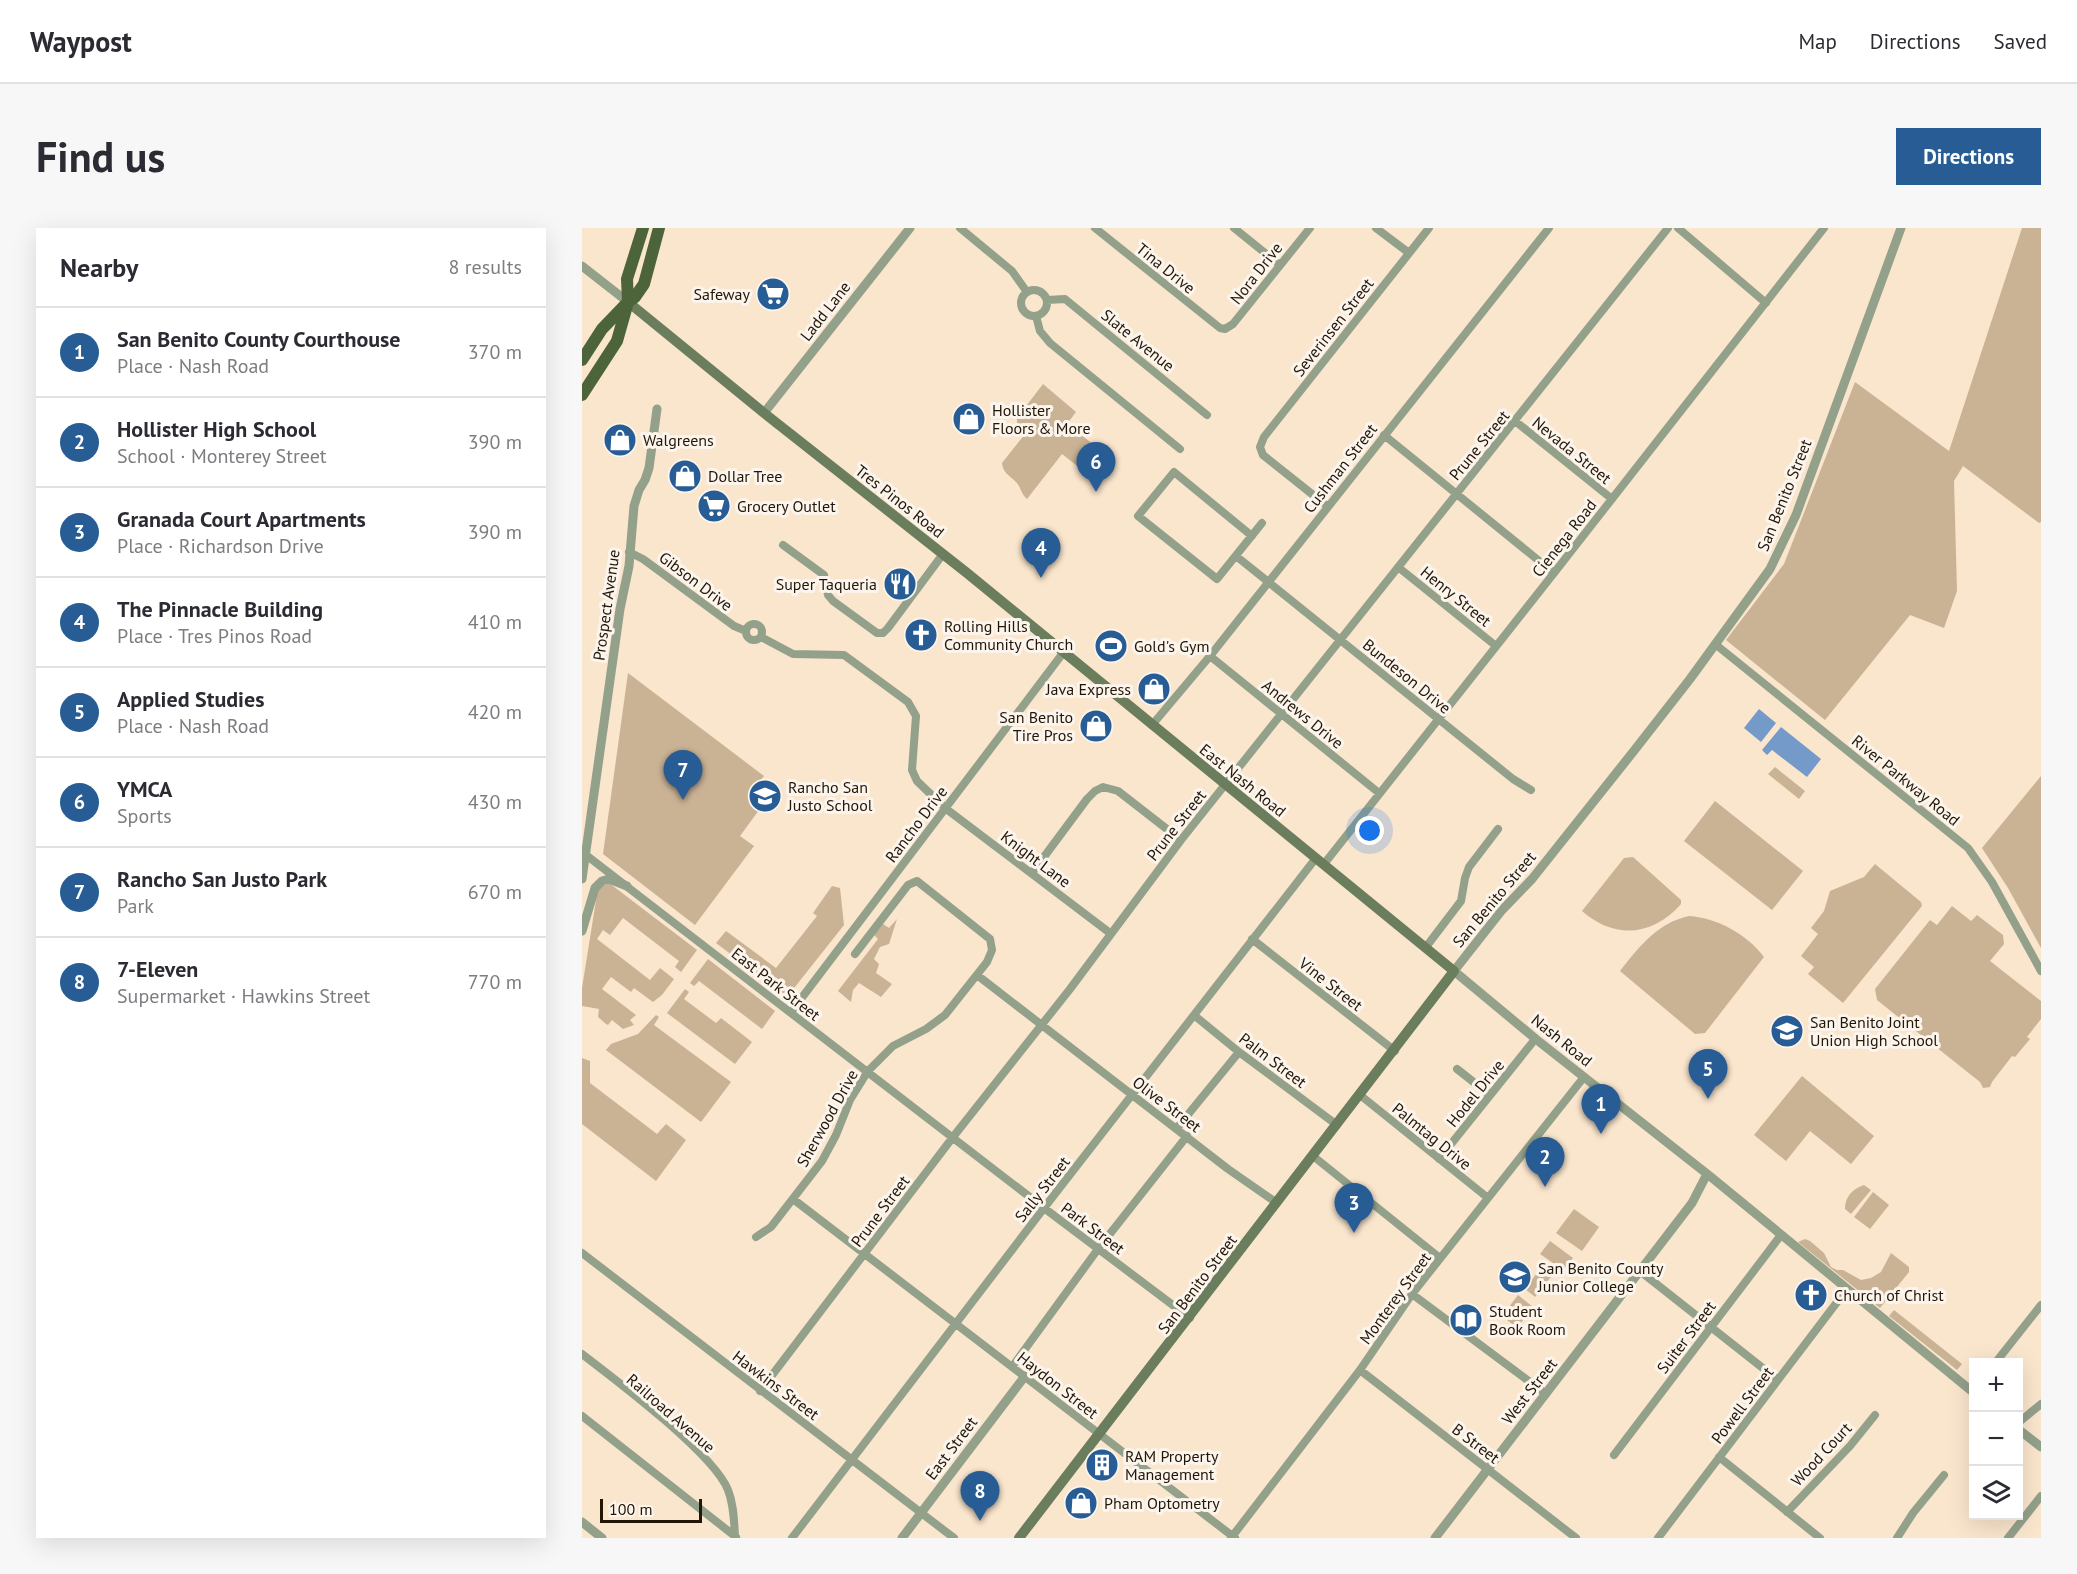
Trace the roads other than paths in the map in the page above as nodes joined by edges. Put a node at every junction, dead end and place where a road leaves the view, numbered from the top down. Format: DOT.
graph roads {
  1 [pos="643,228"];
  2 [pos="659,228"];
  3 [pos="910,228"];
  4 [pos="960,228"];
  5 [pos="1095,228"];
  6 [pos="1234,228"];
  7 [pos="1310,228"];
  8 [pos="1376,228"];
  9 [pos="1429,228"];
  10 [pos="1549,228"];
  11 [pos="1668,228"];
  12 [pos="1678,228"];
  13 [pos="1901,228"];
  14 [pos="1820,229"];
  15 [pos="1409,253"];
  16 [pos="1280,265"];
  17 [pos="582,266"];
  18 [pos="1027,292"];
  19 [pos="1047,300"];
  20 [pos="628,302"];
  21 [pos="1766,303"];
  22 [pos="1036,316"];
  23 [pos="1220,328"];
  24 [pos="582,360"];
  25 [pos="582,395"];
  26 [pos="657,409"];
  27 [pos="764,413"];
  28 [pos="1208,415"];
  29 [pos="1515,421"];
  30 [pos="1384,435"];
  31 [pos="1180,449"];
  32 [pos="1456,495"];
  33 [pos="1612,499"];
  34 [pos="1328,506"];
  35 [pos="1262,523"];
  36 [pos="1252,536"];
  37 [pos="783,545"];
  38 [pos="629,552"];
  39 [pos="943,554"];
  40 [pos="1236,556"];
  41 [pos="1398,567"];
  42 [pos="1554,573"];
  43 [pos="1268,582"];
  44 [pos="746,631"];
  45 [pos="761,637"];
  46 [pos="1340,640"];
  47 [pos="1715,644"];
  48 [pos="1496,646"];
  49 [pos="1063,653"];
  50 [pos="1210,656"];
  51 [pos="1281,715"];
  52 [pos="1438,718"];
  53 [pos="1152,725"];
  54 [pos="1226,785"];
  55 [pos="1531,790"];
  56 [pos="1379,793"];
  57 [pos="945,808"];
  58 [pos="1498,829"];
  59 [pos="1181,840"];
  60 [pos="583,853"];
  61 [pos="1320,861"];
  62 [pos="1032,873"];
  63 [pos="582,879"];
  64 [pos="627,886"];
  65 [pos="860,920"];
  66 [pos="873,930"];
  67 [pos="582,931"];
  68 [pos="1110,933"];
  69 [pos="1252,939"];
  70 [pos="1426,947"];
  71 [pos="855,954"];
  72 [pos="1454,971"];
  73 [pos="2041,971"];
  74 [pos="977,975"];
  75 [pos="791,1012"];
  76 [pos="1195,1016"];
  77 [pos="1043,1025"];
  78 [pos="1532,1043"];
  79 [pos="1395,1050"];
  80 [pos="1239,1052"];
  81 [pos="1457,1069"];
  82 [pos="868,1071"];
  83 [pos="1584,1077"];
  84 [pos="1132,1095"];
  85 [pos="1360,1095"];
  86 [pos="1490,1095"];
  87 [pos="1337,1125"];
  88 [pos="1177,1128"];
  89 [pos="1187,1136"];
  90 [pos="953,1137"];
  91 [pos="1313,1156"];
  92 [pos="1439,1159"];
  93 [pos="1707,1174"];
  94 [pos="1488,1198"];
  95 [pos="793,1199"];
  96 [pos="1277,1203"];
  97 [pos="1044,1208"];
  98 [pos="1781,1236"];
  99 [pos="756,1237"];
  100 [pos="1098,1249"];
  101 [pos="582,1253"];
  102 [pos="865,1254"];
  103 [pos="1440,1258"];
  104 [pos="1640,1271"];
  105 [pos="1847,1289"];
  106 [pos="1412,1294"];
  107 [pos="2041,1305"];
  108 [pos="1190,1318"];
  109 [pos="957,1324"];
  110 [pos="1711,1326"];
  111 [pos="582,1354"];
  112 [pos="1999,1358"];
  113 [pos="1012,1367"];
  114 [pos="1359,1370"];
  115 [pos="1025,1376"];
  116 [pos="1778,1380"];
  117 [pos="1969,1388"];
  118 [pos="760,1391"];
  119 [pos="1546,1394"];
  120 [pos="2041,1404"];
  121 [pos="1875,1415"];
  122 [pos="582,1416"];
  123 [pos="2023,1420"];
  124 [pos="2023,1432"];
  125 [pos="1100,1434"];
  126 [pos="2041,1447"];
  127 [pos="1614,1455"];
  128 [pos="1719,1457"];
  129 [pos="852,1460"];
  130 [pos="1488,1469"];
  131 [pos="1944,1474"];
  132 [pos="2041,1496"];
  133 [pos="1787,1512"];
  134 [pos="921,1513"];
  135 [pos="582,1522"];
  136 [pos="736,1537"];
  137 [pos="1233,1537"];
  138 [pos="602,1538"];
  139 [pos="792,1538"];
  140 [pos="902,1538"];
  141 [pos="954,1538"];
  142 [pos="1019,1538"];
  143 [pos="1435,1538"];
  144 [pos="1576,1538"];
  145 [pos="1658,1538"];
  146 [pos="1820,1538"];
  147 [pos="1897,1538"];
  148 [pos="2008,1538"];
  1 -- 20 [label="main road"];
  2 -- 20 [label="main road"];
  3 -- 27 [label="street, Ladd Lane"];
  4 -- 18 [label="street"];
  5 -- 23 [label="street, Tina Drive"];
  6 -- 16 [label="street"];
  7 -- 16 [label="street, Nora Drive"];
  8 -- 15 [label="street"];
  9 -- 15 [label="street, Severinsen Street"];
  10 -- 30 [label="street, Cushman Street"];
  11 -- 29 [label="street, Prune Street"];
  12 -- 21 [label="street"];
  13 -- 47 [label="street, San Benito Street"];
  14 -- 21 [label="street, Cienega Road"];
  15 -- 34 [label="street, Severinsen Street"];
  16 -- 23 [label="street, Nora Drive"];
  17 -- 20 [label="street"];
  18 -- 19 [label="street"];
  18 -- 22 [label="street"];
  19 -- 22 [label="street"];
  19 -- 28 [label="street, Slate Avenue"];
  20 -- 24 [label="main road"];
  20 -- 25 [label="main road"];
  20 -- 27 [label="main road, Tres Pinos Road"];
  21 -- 33 [label="street, Cienega Road"];
  22 -- 31 [label="street"];
  26 -- 38 [label="street, Prospect Avenue"];
  27 -- 39 [label="main road, Tres Pinos Road"];
  29 -- 32 [label="street, Prune Street"];
  29 -- 33 [label="street, Nevada Street"];
  30 -- 32 [label="street"];
  30 -- 34 [label="street, Cushman Street"];
  32 -- 41 [label="street, Prune Street"];
  32 -- 42 [label="street"];
  33 -- 42 [label="street, Cienega Road"];
  34 -- 43 [label="street, Cushman Street"];
  35 -- 36 [label="street"];
  36 -- 40 [label="street"];
  36 -- 40 [label="street"];
  37 -- 39 [label="street"];
  38 -- 44 [label="street, Gibson Drive"];
  38 -- 60 [label="street, Prospect Avenue"];
  39 -- 49 [label="main road, Tres Pinos Road"];
  40 -- 43 [label="street, Bundeson Drive"];
  41 -- 46 [label="street, Prune Street"];
  41 -- 48 [label="street, Henry Street"];
  42 -- 48 [label="street, Cienega Road"];
  43 -- 46 [label="street, Bundeson Drive"];
  43 -- 50 [label="street, Cushman Street"];
  44 -- 45 [label="street"];
  44 -- 45 [label="street"];
  45 -- 57 [label="street"];
  46 -- 51 [label="street, Prune Street"];
  46 -- 52 [label="street, Bundeson Drive"];
  47 -- 72 [label="street, San Benito Street"];
  47 -- 73 [label="street, River Parkway Road"];
  48 -- 52 [label="street, Cienega Road"];
  49 -- 53 [label="main road, Tres Pinos Road"];
  49 -- 57 [label="street, Rancho Drive"];
  50 -- 51 [label="street, Andrews Drive"];
  50 -- 53 [label="street, Cushman Street"];
  51 -- 54 [label="street, Prune Street"];
  51 -- 56 [label="street, Andrews Drive"];
  52 -- 55 [label="street, Bundeson Drive"];
  52 -- 56 [label="street, Cienega Road"];
  53 -- 54 [label="main road, East Nash Road"];
  54 -- 59 [label="street, Prune Street"];
  54 -- 61 [label="main road, East Nash Road"];
  56 -- 61 [label="street, Cienega Road"];
  57 -- 62 [label="street, Knight Lane"];
  57 -- 65 [label="street, Rancho Drive"];
  58 -- 70 [label="street"];
  59 -- 62 [label="street"];
  59 -- 68 [label="street, Prune Street"];
  60 -- 63 [label="street, Prospect Avenue"];
  60 -- 64 [label="street, East Park Street"];
  61 -- 69 [label="street, Sally Street"];
  61 -- 70 [label="main road, Nash Road"];
  62 -- 68 [label="street, Knight Lane"];
  64 -- 67 [label="street"];
  64 -- 75 [label="street, East Park Street"];
  65 -- 66 [label="street"];
  65 -- 75 [label="street, Rancho Drive"];
  66 -- 71 [label="street"];
  66 -- 74 [label="street, Sherwood Drive"];
  68 -- 77 [label="street, Prune Street"];
  69 -- 76 [label="street, Sally Street"];
  69 -- 79 [label="street, Vine Street"];
  70 -- 72 [label="main road, Nash Road"];
  72 -- 79 [label="main road, San Benito Street"];
  72 -- 83 [label="street, Nash Road"];
  74 -- 77 [label="street, Olive Street"];
  74 -- 82 [label="street, Sherwood Drive"];
  75 -- 82 [label="street, East Park Street"];
  76 -- 80 [label="street, Palm Street"];
  76 -- 84 [label="street, Sally Street"];
  77 -- 84 [label="street, Olive Street"];
  77 -- 90 [label="street, Prune Street"];
  78 -- 86 [label="street, Hodel Drive"];
  79 -- 85 [label="main road, San Benito Street"];
  80 -- 87 [label="street, Palm Street"];
  80 -- 88 [label="street"];
  81 -- 86 [label="street"];
  82 -- 90 [label="street, East Park Street"];
  82 -- 95 [label="street, Sherwood Drive"];
  83 -- 93 [label="street, Nash Road"];
  83 -- 94 [label="street, Monterey Street"];
  84 -- 88 [label="street, Olive Street"];
  84 -- 97 [label="street, Sally Street"];
  85 -- 87 [label="main road, San Benito Street"];
  85 -- 92 [label="street, Palmtag Drive"];
  86 -- 92 [label="street, Hodel Drive"];
  87 -- 91 [label="main road, San Benito Street"];
  88 -- 89 [label="street, Olive Street"];
  89 -- 96 [label="street, Olive Street"];
  89 -- 100 [label="street"];
  90 -- 97 [label="street, Park Street"];
  90 -- 102 [label="street, Prune Street"];
  91 -- 96 [label="main road, San Benito Street"];
  91 -- 103 [label="street"];
  92 -- 94 [label="street, Palmtag Drive"];
  93 -- 98 [label="street, Nash Road"];
  93 -- 104 [label="street, West Street"];
  94 -- 103 [label="street, Monterey Street"];
  95 -- 99 [label="street, Sherwood Drive"];
  95 -- 102 [label="street, Haydon Street"];
  96 -- 108 [label="main road, San Benito Street"];
  97 -- 100 [label="street, Park Street"];
  97 -- 109 [label="street, Sally Street"];
  98 -- 105 [label="street, Nash Road"];
  98 -- 110 [label="street, Suiter Street"];
  100 -- 108 [label="street, Park Street"];
  100 -- 113 [label="street"];
  101 -- 118 [label="street, Hawkins Street"];
  102 -- 109 [label="street, Haydon Street"];
  102 -- 118 [label="street, Prune Street"];
  103 -- 106 [label="street, Monterey Street"];
  104 -- 110 [label="street"];
  104 -- 119 [label="street, West Street"];
  105 -- 116 [label="street, Powell Street"];
  105 -- 117 [label="street, Nash Road"];
  106 -- 114 [label="street, Monterey Street"];
  106 -- 119 [label="street"];
  107 -- 112 [label="street"];
  108 -- 125 [label="main road, San Benito Street"];
  109 -- 113 [label="street, Haydon Street"];
  109 -- 129 [label="street, Sally Street"];
  110 -- 116 [label="street"];
  110 -- 127 [label="street, Suiter Street"];
  111 -- 136 [label="street, Railroad Avenue"];
  113 -- 115 [label="street, Haydon Street"];
  114 -- 130 [label="street, B Street"];
  114 -- 137 [label="street, Monterey Street"];
  115 -- 125 [label="street, Haydon Street"];
  115 -- 134 [label="street, East Street"];
  116 -- 128 [label="street, Powell Street"];
  118 -- 129 [label="street, Hawkins Street"];
  119 -- 130 [label="street, West Street"];
  120 -- 123 [label="street"];
  121 -- 133 [label="street, Wood Court"];
  122 -- 136 [label="street"];
  124 -- 126 [label="street"];
  125 -- 137 [label="street, Haydon Street"];
  125 -- 142 [label="main road, San Benito Street"];
  128 -- 133 [label="street"];
  128 -- 145 [label="street, Powell Street"];
  129 -- 134 [label="street, Hawkins Street"];
  129 -- 139 [label="street, Sally Street"];
  130 -- 143 [label="street, West Street"];
  130 -- 144 [label="street, B Street"];
  131 -- 147 [label="street"];
  132 -- 148 [label="street"];
  133 -- 146 [label="street"];
  134 -- 140 [label="street, East Street"];
  134 -- 141 [label="street, Hawkins Street"];
  135 -- 138 [label="street"];
}
